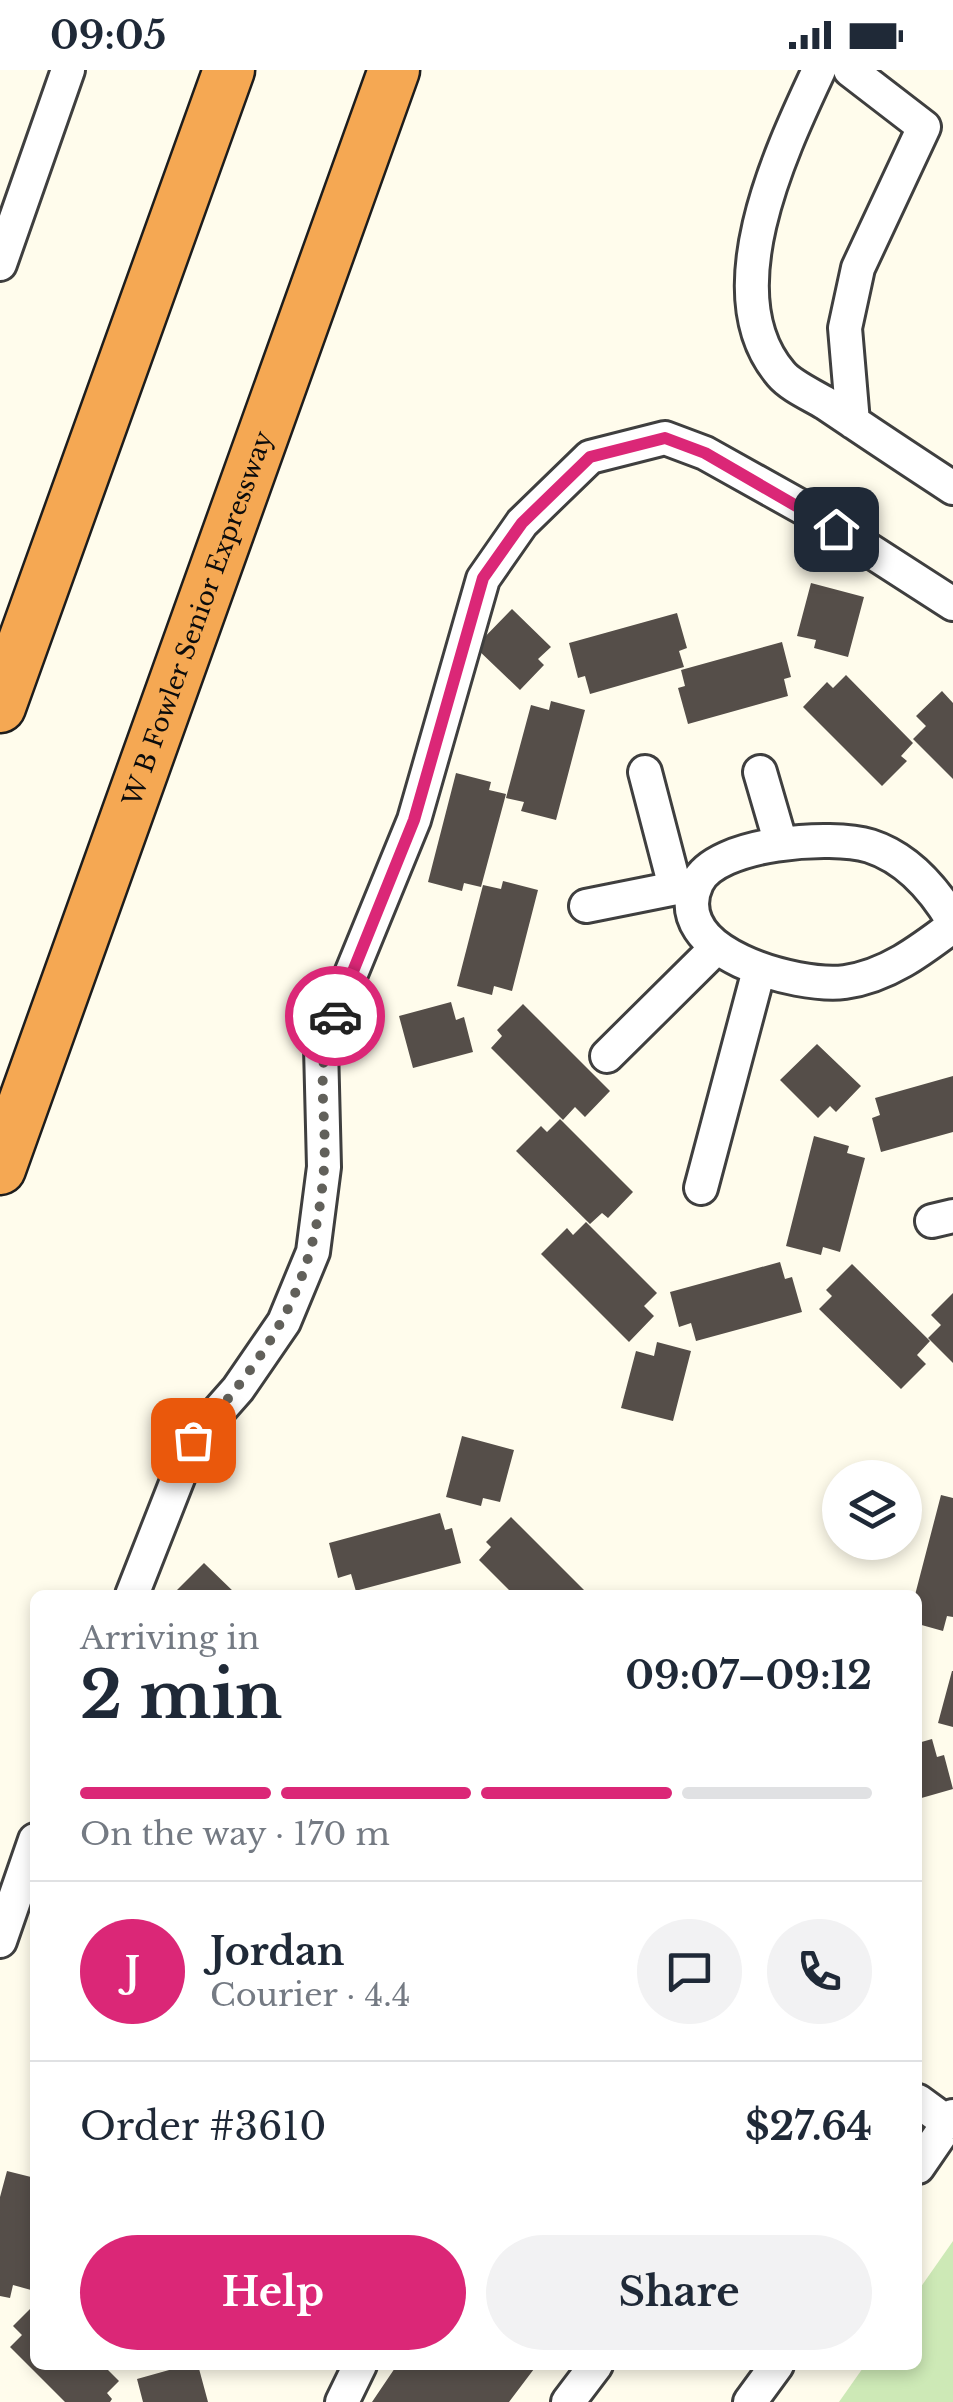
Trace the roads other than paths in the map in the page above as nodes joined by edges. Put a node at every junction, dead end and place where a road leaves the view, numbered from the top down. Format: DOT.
graph roads {
  1 [pos="68,70"];
  2 [pos="230,70"];
  3 [pos="394,70"];
  4 [pos="819,70"];
  5 [pos="850,70"];
  6 [pos="0,264"];
  7 [pos="854,422"];
  8 [pos="953,488"];
  9 [pos="953,604"];
  10 [pos="0,707"];
  11 [pos="645,772"];
  12 [pos="760,772"];
  13 [pos="781,844"];
  14 [pos="685,886"];
  15 [pos="586,906"];
  16 [pos="953,924"];
  17 [pos="717,947"];
  18 [pos="759,970"];
  19 [pos="607,1056"];
  20 [pos="0,1169"];
  21 [pos="701,1188"];
  22 [pos="134,1590"];
  23 [pos="30,1855"];
  24 [pos="0,1942"];
  25 [pos="922,2104"];
  26 [pos="950,2120"];
  27 [pos="922,2161"];
  28 [pos="358,2370"];
  29 [pos="592,2370"];
  30 [pos="774,2370"];
  31 [pos="342,2402"];
  32 [pos="568,2402"];
  33 [pos="750,2402"];
  1 -- 6 [label="street"];
  2 -- 10 [label="highway"];
  3 -- 20 [label="highway, W B Fowler Senior Expressway"];
  4 -- 7 [label="street"];
  5 -- 7 [label="street"];
  7 -- 8 [label="street"];
  9 -- 22 [label="street"];
  11 -- 14 [label="street"];
  12 -- 13 [label="street"];
  13 -- 14 [label="street"];
  13 -- 16 [label="street"];
  14 -- 15 [label="street"];
  14 -- 17 [label="street"];
  16 -- 18 [label="street"];
  17 -- 18 [label="street"];
  17 -- 19 [label="street"];
  18 -- 21 [label="street"];
  23 -- 24 [label="street"];
  25 -- 26 [label="street"];
  26 -- 27 [label="street"];
  28 -- 31 [label="street"];
  29 -- 32 [label="street"];
  30 -- 33 [label="street"];
}
